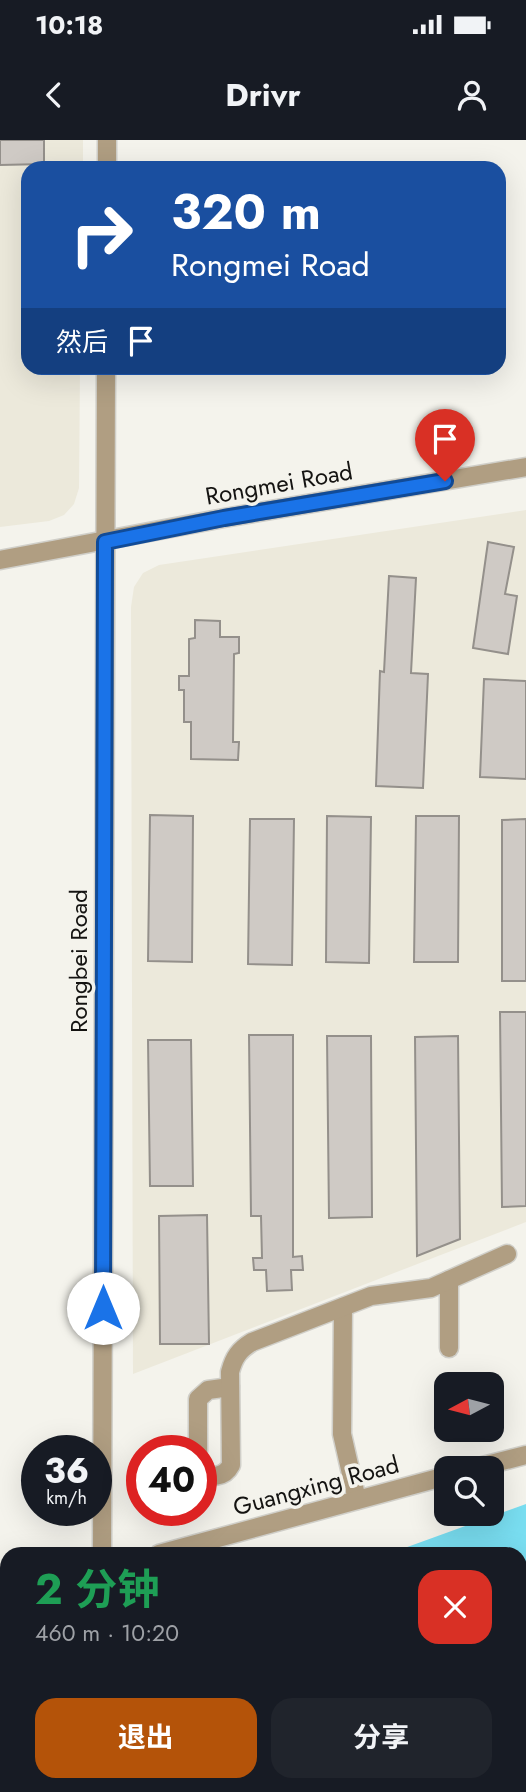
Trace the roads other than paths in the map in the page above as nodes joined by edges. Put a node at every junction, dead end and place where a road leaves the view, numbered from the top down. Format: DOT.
graph roads {
  1 [pos="107,140"];
  2 [pos="107,161"];
  3 [pos="106,375"];
  4 [pos="526,467"];
  5 [pos="105,542"];
  6 [pos="0,560"];
  7 [pos="507,1254"];
  8 [pos="449,1280"];
  9 [pos="343,1307"];
  10 [pos="449,1348"];
  11 [pos="230,1387"];
  12 [pos="198,1435"];
  13 [pos="526,1455"];
  14 [pos="504,1461"];
  15 [pos="217,1475"];
  16 [pos="434,1479"];
  17 [pos="357,1500"];
  18 [pos="102,1547"];
  19 [pos="185,1547"];
  1 -- 2 [label="street"];
  3 -- 5 [label="street, Rongbei Road"];
  4 -- 5 [label="street, Rongmei Road"];
  5 -- 6 [label="street, Rongmei Road"];
  5 -- 18 [label="street, Rongbei Road"];
  7 -- 8 [label="street"];
  8 -- 9 [label="street"];
  8 -- 10 [label="street"];
  9 -- 11 [label="street"];
  9 -- 17 [label="street"];
  11 -- 12 [label="street"];
  11 -- 15 [label="street"];
  13 -- 14 [label="street"];
  16 -- 17 [label="street, Guangxing Road"];
  17 -- 19 [label="street, Guangxing Road"];
}
